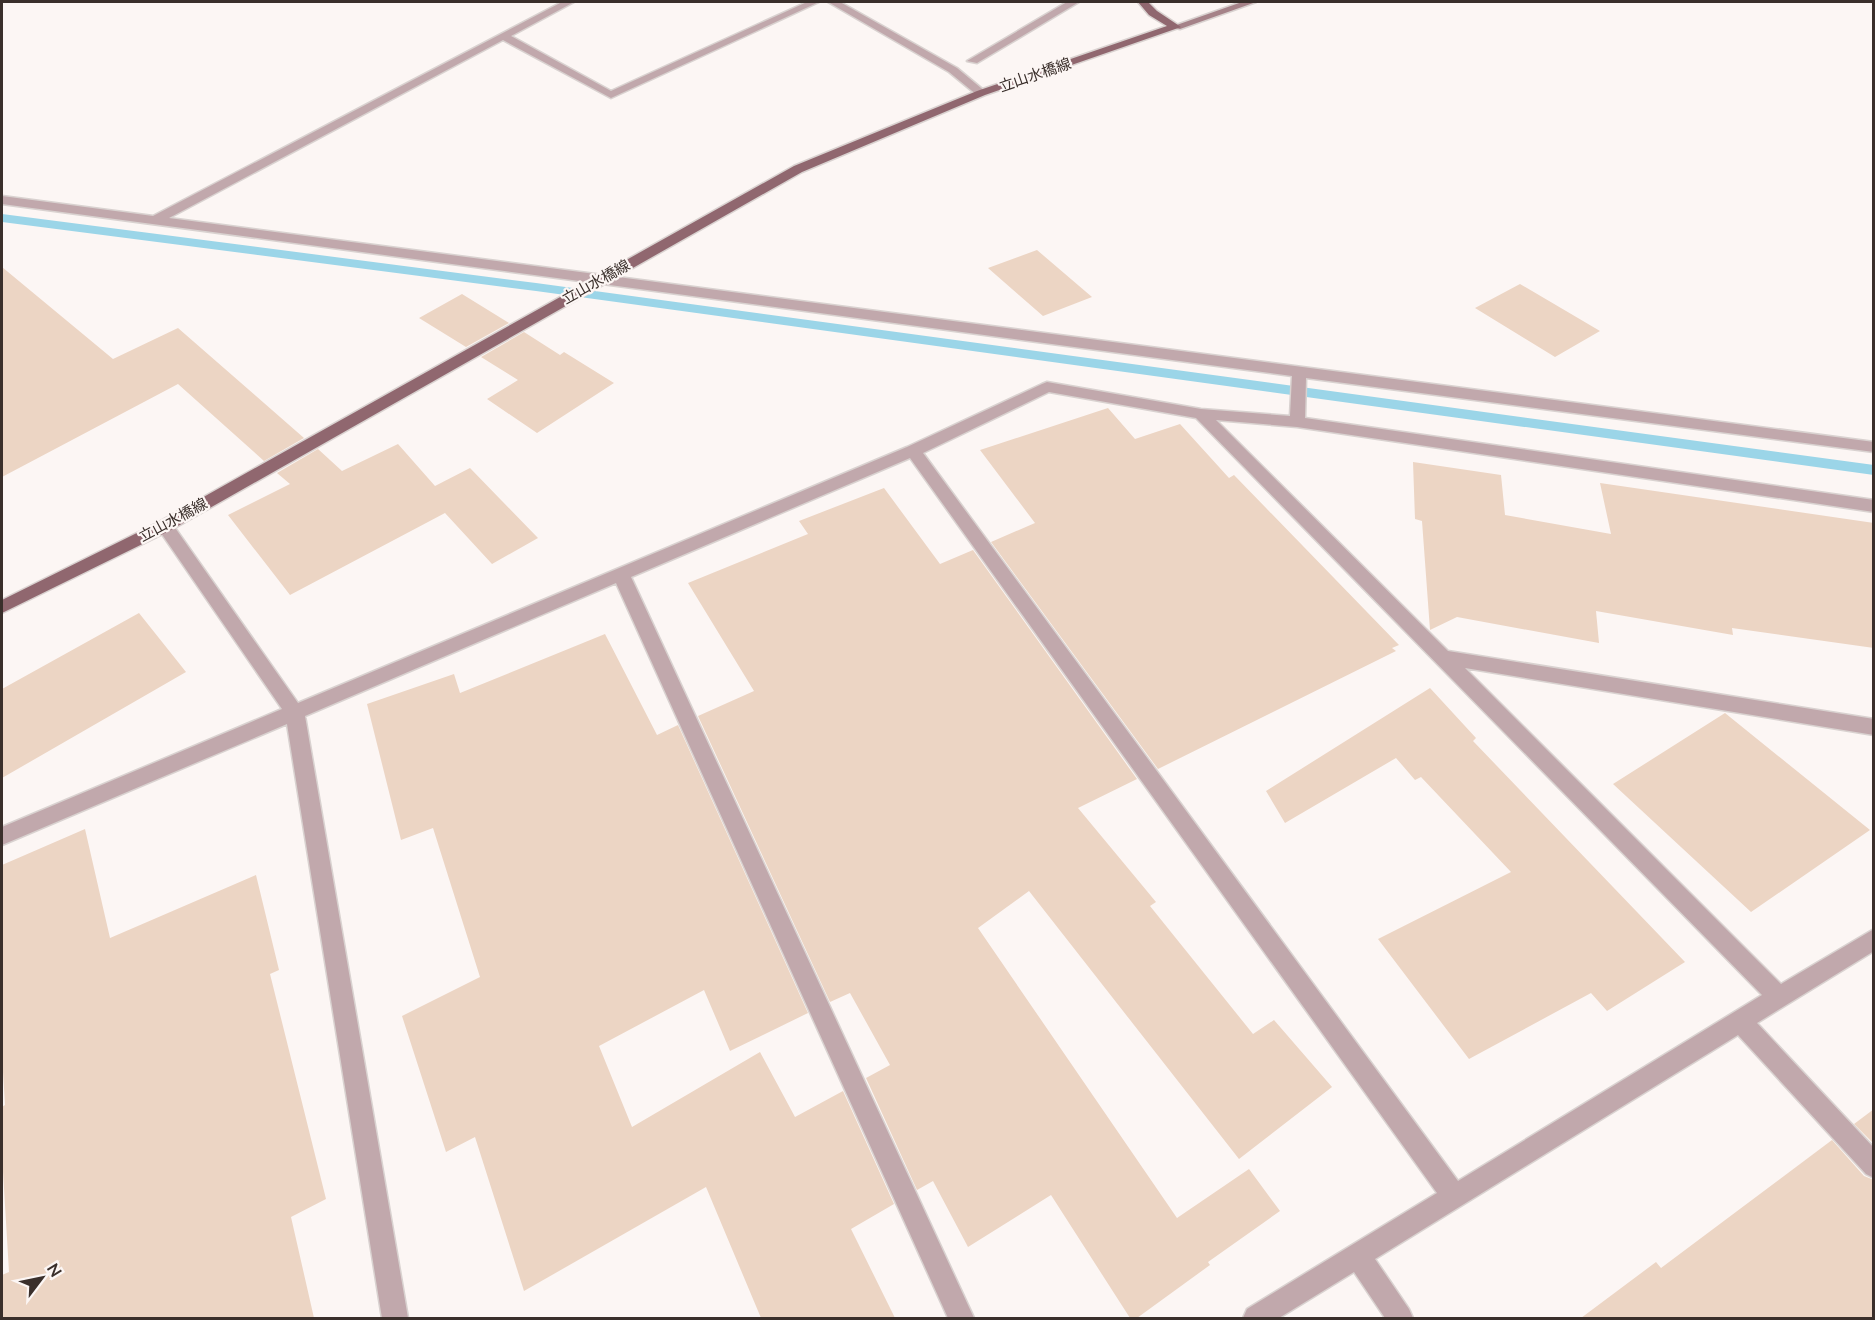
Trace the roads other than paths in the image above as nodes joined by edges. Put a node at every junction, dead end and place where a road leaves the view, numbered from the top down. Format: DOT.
graph roads {
  1 [pos="569,2"];
  2 [pos="814,2"];
  3 [pos="833,2"];
  4 [pos="1074,2"];
  5 [pos="1143,2"];
  6 [pos="1251,2"];
  7 [pos="1176,27"];
  8 [pos="503,36"];
  9 [pos="973,61"];
  10 [pos="981,93"];
  11 [pos="2,200"];
  12 [pos="155,220"];
  13 [pos="604,278"];
  14 [pos="1299,374"];
  15 [pos="1201,414"];
  16 [pos="1297,422"];
  17 [pos="1874,447"];
  18 [pos="914,451"];
  19 [pos="1874,506"];
  20 [pos="165,526"];
  21 [pos="621,575"];
  22 [pos="2,607"];
  23 [pos="1445,658"];
  24 [pos="295,713"];
  25 [pos="1874,727"];
  26 [pos="2,837"];
  27 [pos="1874,939"];
  28 [pos="1779,997"];
  29 [pos="1740,1021"];
  30 [pos="1874,1166"];
  31 [pos="1455,1197"];
  32 [pos="1358,1256"];
  33 [pos="396,1318"];
  34 [pos="961,1318"];
  35 [pos="1256,1318"];
  36 [pos="1400,1318"];
  1 -- 8 [label="street"];
  2 -- 8 [label="street"];
  3 -- 10 [label="street"];
  4 -- 9 [label="street"];
  5 -- 7 [label="main road"];
  6 -- 7 [label="street"];
  7 -- 10 [label="main road, 立山水橋線"];
  8 -- 12 [label="street"];
  10 -- 13 [label="main road, 立山水橋線"];
  11 -- 12 [label="street"];
  12 -- 13 [label="street"];
  13 -- 14 [label="street"];
  13 -- 20 [label="main road, 立山水橋線"];
  14 -- 16 [label="street"];
  14 -- 17 [label="street"];
  15 -- 16 [label="street"];
  15 -- 18 [label="street"];
  15 -- 23 [label="street"];
  16 -- 19 [label="street"];
  18 -- 21 [label="street"];
  18 -- 31 [label="street"];
  20 -- 22 [label="main road, 立山水橋線"];
  20 -- 24 [label="street"];
  21 -- 24 [label="street"];
  21 -- 34 [label="street"];
  23 -- 25 [label="street"];
  23 -- 28 [label="street"];
  24 -- 26 [label="street"];
  24 -- 33 [label="street"];
  27 -- 28 [label="street"];
  28 -- 29 [label="street"];
  29 -- 30 [label="street"];
  29 -- 31 [label="street"];
  31 -- 32 [label="street"];
  32 -- 35 [label="street"];
  32 -- 36 [label="street"];
}
